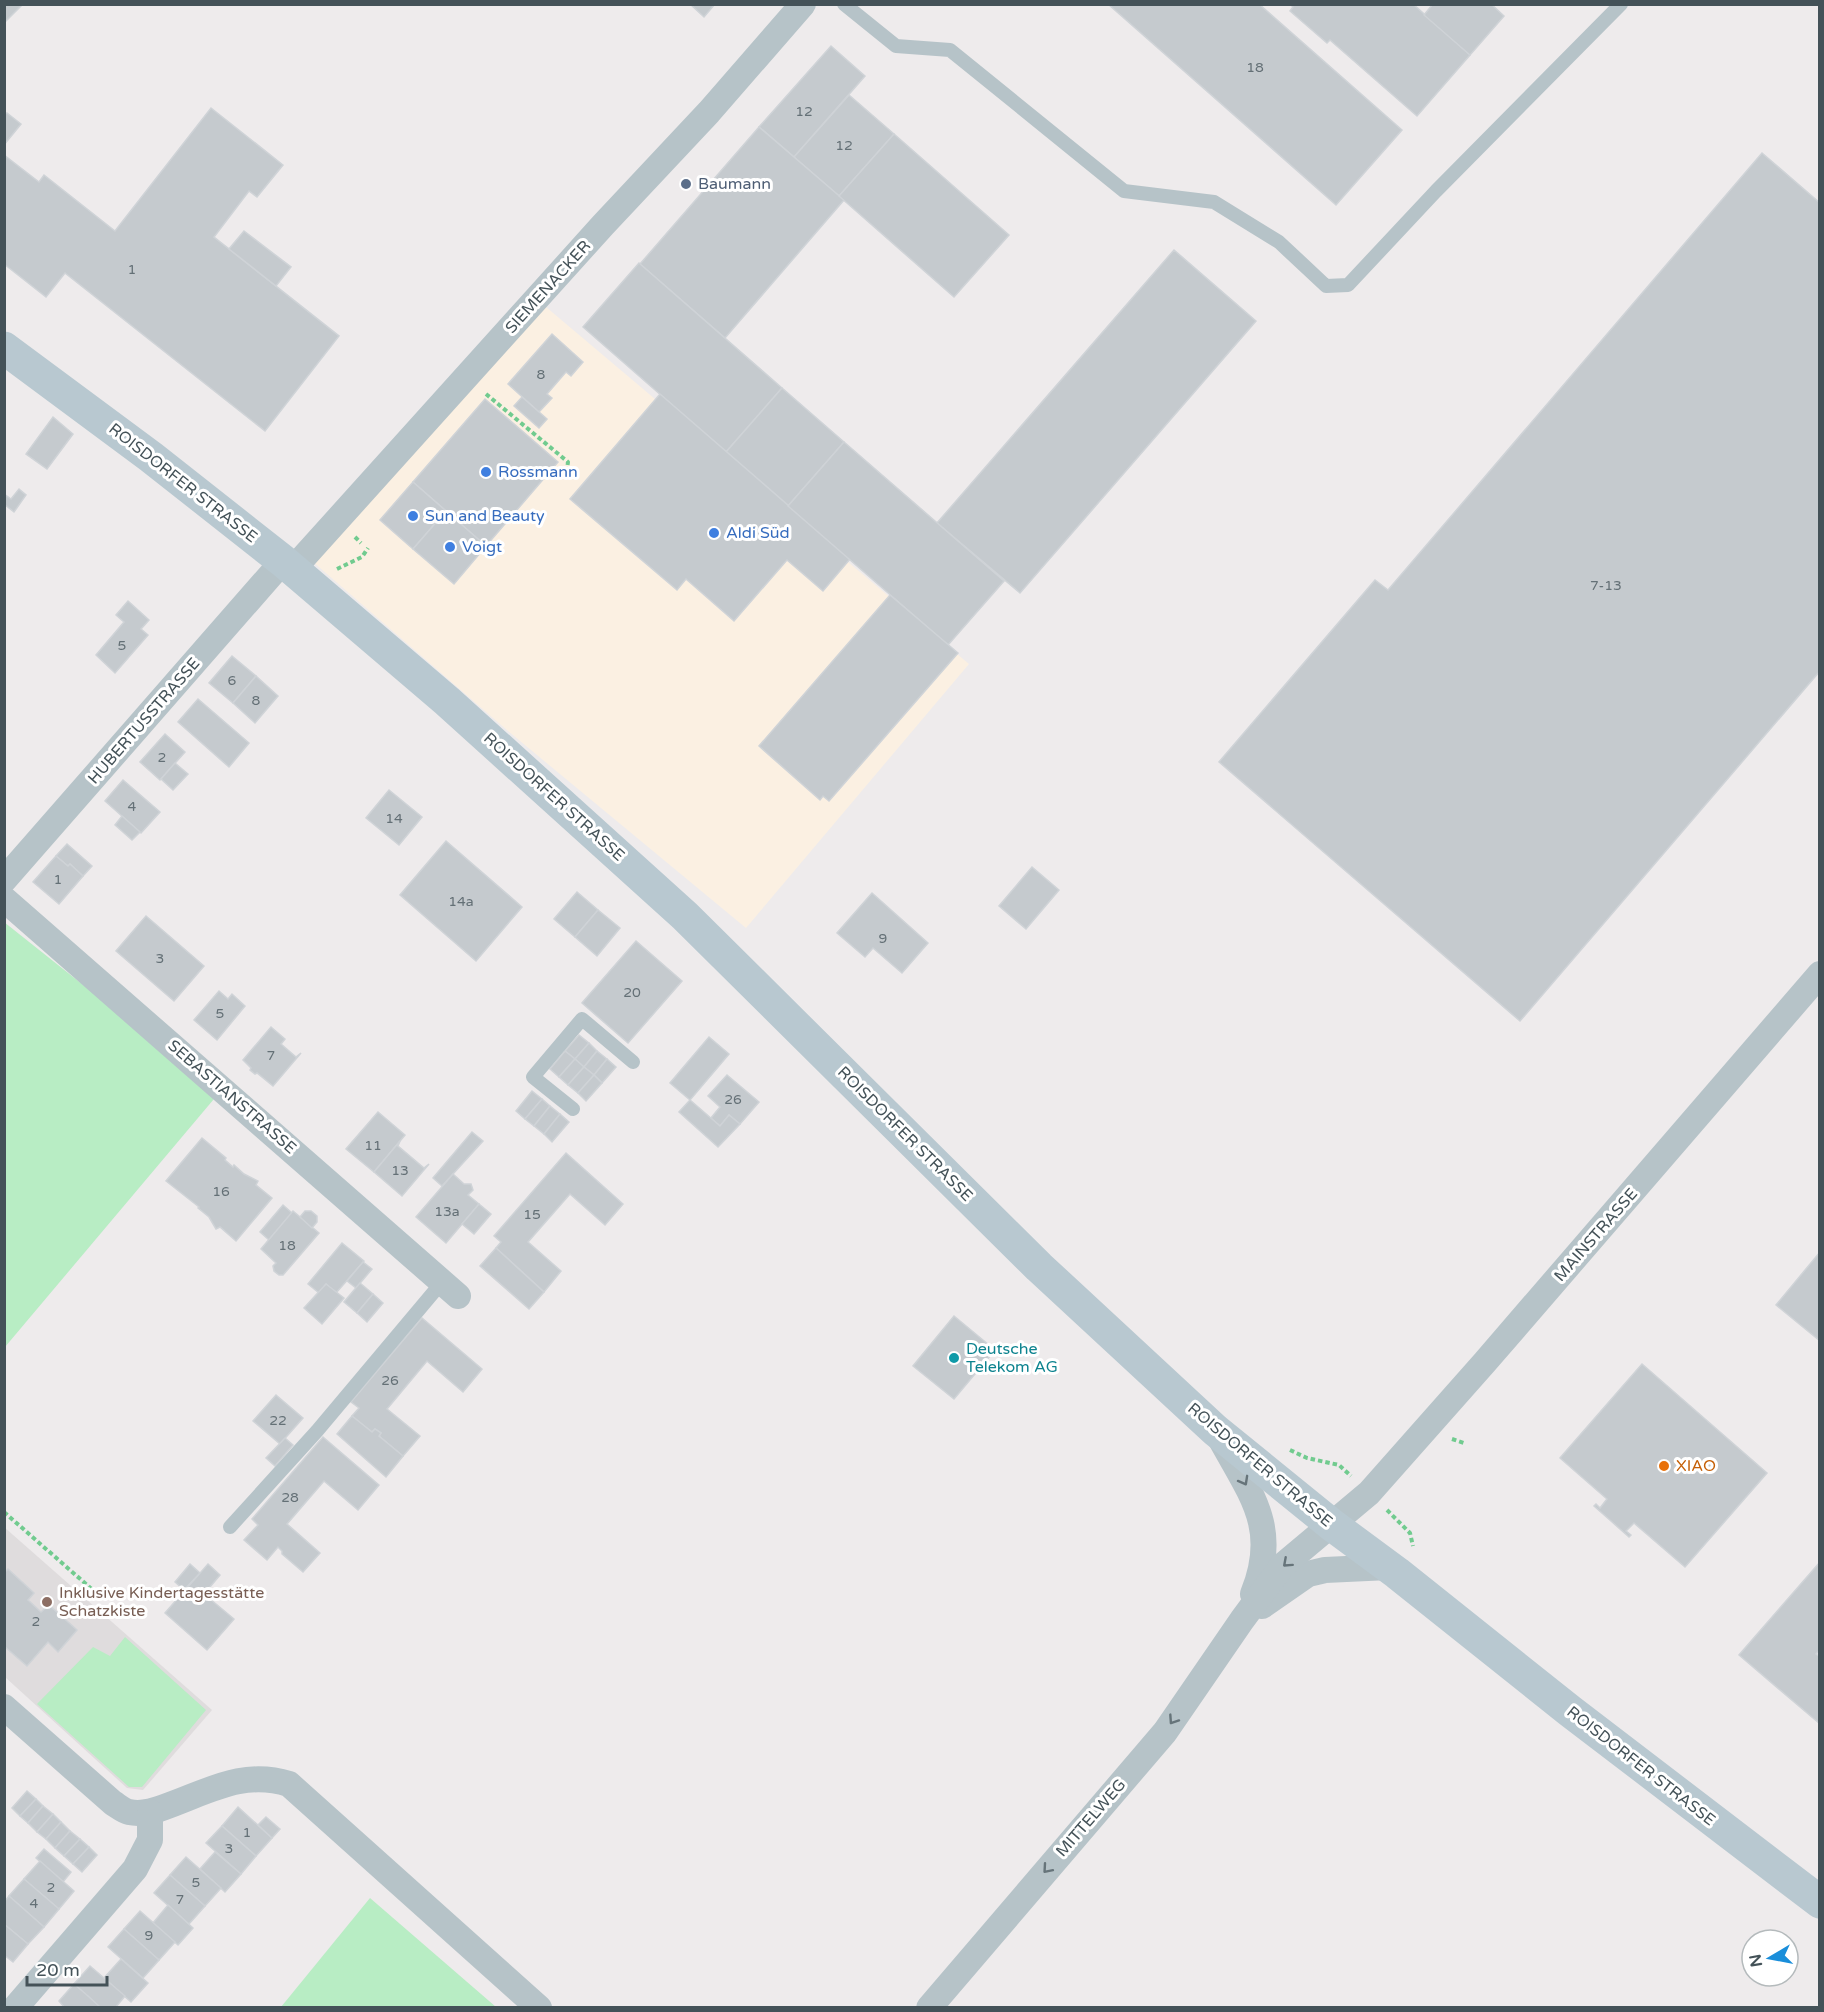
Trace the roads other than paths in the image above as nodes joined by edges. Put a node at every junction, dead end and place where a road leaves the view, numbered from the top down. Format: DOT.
graph roads {
  1 [pos="803,4"];
  2 [pos="844,4"];
  3 [pos="1621,4"];
  4 [pos="4,348"];
  5 [pos="288,565"];
  6 [pos="4,880"];
  7 [pos="4,899"];
  8 [pos="1820,974"];
  9 [pos="633,1062"];
  10 [pos="573,1109"];
  11 [pos="451,1288"];
  12 [pos="1215,1430"];
  13 [pos="1369,1493"];
  14 [pos="1332,1525"];
  15 [pos="230,1527"];
  16 [pos="1389,1567"];
  17 [pos="1242,1620"];
  18 [pos="4,1707"];
  19 [pos="150,1812"];
  20 [pos="1820,1902"];
  21 [pos="15,2007"];
  22 [pos="539,2007"];
  23 [pos="929,2007"];
  1 -- 5 [label="street, SIEMENACKER"];
  2 -- 3 [label="lane"];
  4 -- 5 [label="main road, ROISDORFER STRASSE"];
  5 -- 6 [label="street, HUBERTUSSTRASSE"];
  5 -- 12 [label="main road, ROISDORFER STRASSE"];
  7 -- 11 [label="street, SEBASTIANSTRASSE"];
  8 -- 13 [label="street, MAINSTRASSE"];
  9 -- 10 [label="lane"];
  11 -- 15 [label="lane"];
  12 -- 14 [label="main road, ROISDORFER STRASSE"];
  12 -- 17 [label="street, MITTELWEG, one-way"];
  13 -- 14 [label="street, MITTELWEG"];
  14 -- 16 [label="main road, ROISDORFER STRASSE"];
  14 -- 17 [label="street, MITTELWEG, one-way"];
  16 -- 17 [label="street, MITTELWEG"];
  16 -- 20 [label="main road, ROISDORFER STRASSE"];
  17 -- 23 [label="street, MITTELWEG, one-way"];
  18 -- 19 [label="street"];
  19 -- 21 [label="street"];
  19 -- 22 [label="street"];
}
